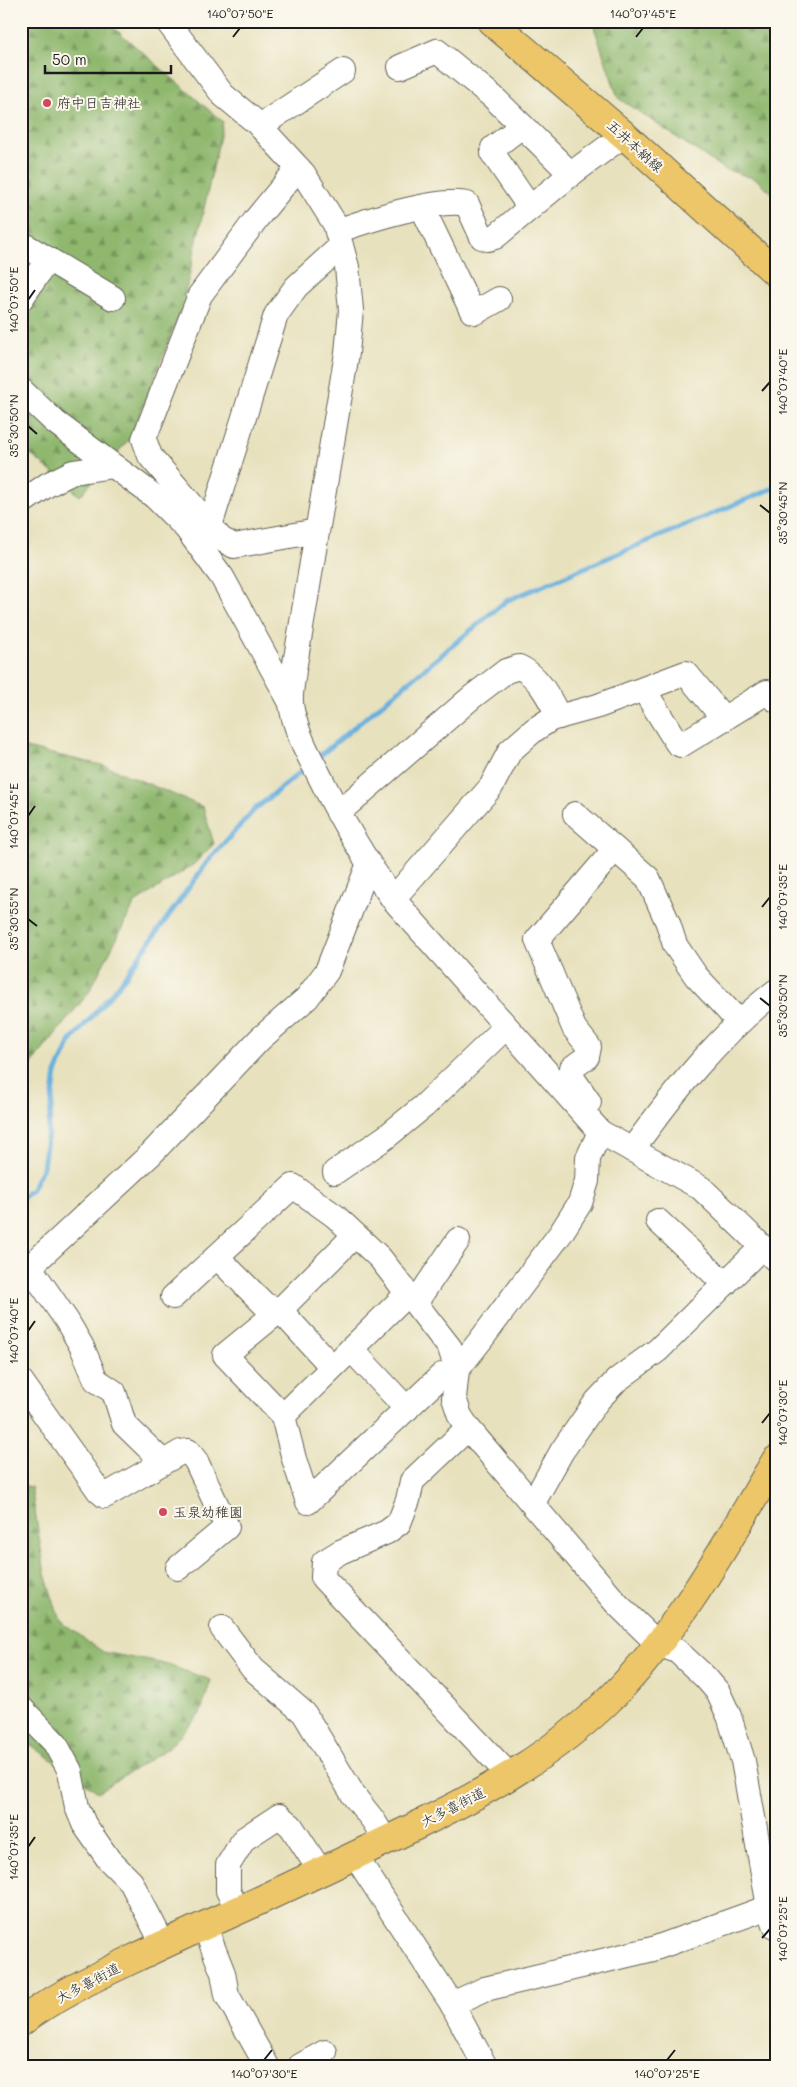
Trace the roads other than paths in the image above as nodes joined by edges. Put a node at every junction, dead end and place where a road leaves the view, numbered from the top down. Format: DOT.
graph roads {
  1 [pos="167,21"];
  2 [pos="491,21"];
  3 [pos="400,66"];
  4 [pos="343,71"];
  5 [pos="260,126"];
  6 [pos="522,126"];
  7 [pos="624,135"];
  8 [pos="298,168"];
  9 [pos="571,174"];
  10 [pos="422,207"];
  11 [pos="530,208"];
  12 [pos="339,238"];
  13 [pos="21,243"];
  14 [pos="48,259"];
  15 [pos="776,273"];
  16 [pos="23,292"];
  17 [pos="113,298"];
  18 [pos="499,299"];
  19 [pos="21,390"];
  20 [pos="113,466"];
  21 [pos="21,503"];
  22 [pos="210,526"];
  23 [pos="317,531"];
  24 [pos="644,690"];
  25 [pos="776,700"];
  26 [pos="291,703"];
  27 [pos="559,716"];
  28 [pos="724,719"];
  29 [pos="338,813"];
  30 [pos="576,814"];
  31 [pos="615,849"];
  32 [pos="368,866"];
  33 [pos="393,900"];
  34 [pos="776,991"];
  35 [pos="739,1022"];
  36 [pos="506,1027"];
  37 [pos="600,1132"];
  38 [pos="634,1148"];
  39 [pos="335,1172"];
  40 [pos="658,1221"];
  41 [pos="355,1235"];
  42 [pos="458,1240"];
  43 [pos="771,1253"];
  44 [pos="217,1257"];
  45 [pos="725,1284"];
  46 [pos="173,1297"];
  47 [pos="412,1298"];
  48 [pos="280,1310"];
  49 [pos="351,1349"];
  50 [pos="332,1367"];
  51 [pos="457,1370"];
  52 [pos="21,1381"];
  53 [pos="406,1408"];
  54 [pos="283,1416"];
  55 [pos="468,1428"];
  56 [pos="776,1460"];
  57 [pos="163,1462"];
  58 [pos="533,1503"];
  59 [pos="178,1568"];
  60 [pos="222,1628"];
  61 [pos="658,1644"];
  62 [pos="21,1708"];
  63 [pos="510,1776"];
  64 [pos="386,1841"];
  65 [pos="356,1857"];
  66 [pos="321,1872"];
  67 [pos="238,1910"];
  68 [pos="772,1917"];
  69 [pos="204,1925"];
  70 [pos="163,1944"];
  71 [pos="452,2004"];
  72 [pos="21,2022"];
  73 [pos="325,2052"];
  74 [pos="265,2065"];
  75 [pos="300,2066"];
  76 [pos="485,2066"];
  1 -- 5 [label="street"];
  2 -- 7 [label="main road, 五井本納線"];
  3 -- 6 [label="street"];
  4 -- 5 [label="street"];
  5 -- 8 [label="street"];
  6 -- 9 [label="street"];
  6 -- 11 [label="street"];
  7 -- 9 [label="street"];
  7 -- 15 [label="main road, 五井本納線"];
  8 -- 12 [label="street"];
  8 -- 22 [label="street"];
  9 -- 11 [label="street"];
  10 -- 11 [label="street"];
  10 -- 12 [label="street"];
  10 -- 18 [label="street"];
  12 -- 22 [label="street"];
  12 -- 23 [label="street"];
  13 -- 14 [label="street"];
  14 -- 16 [label="street"];
  14 -- 17 [label="street"];
  19 -- 20 [label="street"];
  20 -- 21 [label="street"];
  20 -- 26 [label="street"];
  22 -- 23 [label="street"];
  23 -- 26 [label="street"];
  24 -- 27 [label="street"];
  24 -- 28 [label="street"];
  24 -- 28 [label="street"];
  25 -- 28 [label="street"];
  26 -- 29 [label="street"];
  27 -- 29 [label="street"];
  27 -- 33 [label="street"];
  29 -- 32 [label="street"];
  30 -- 31 [label="street"];
  31 -- 35 [label="street"];
  31 -- 38 [label="street"];
  32 -- 33 [label="street"];
  32 -- 57 [label="street"];
  33 -- 36 [label="street"];
  34 -- 35 [label="street"];
  35 -- 38 [label="street"];
  36 -- 37 [label="street"];
  36 -- 39 [label="street"];
  37 -- 38 [label="street"];
  37 -- 51 [label="street"];
  38 -- 43 [label="street"];
  40 -- 45 [label="street"];
  41 -- 44 [label="street"];
  41 -- 47 [label="street"];
  41 -- 48 [label="street"];
  42 -- 47 [label="street"];
  43 -- 45 [label="street"];
  44 -- 46 [label="street"];
  44 -- 48 [label="street"];
  45 -- 58 [label="street"];
  47 -- 49 [label="street"];
  47 -- 51 [label="street"];
  48 -- 50 [label="street"];
  48 -- 54 [label="street"];
  49 -- 50 [label="street"];
  49 -- 53 [label="street"];
  50 -- 54 [label="street"];
  51 -- 53 [label="street"];
  51 -- 55 [label="street"];
  52 -- 57 [label="street"];
  53 -- 54 [label="street"];
  55 -- 58 [label="street"];
  55 -- 63 [label="street"];
  56 -- 61 [label="main road, 大多喜街道"];
  57 -- 59 [label="street"];
  58 -- 61 [label="street"];
  60 -- 64 [label="street"];
  61 -- 63 [label="main road, 大多喜街道"];
  61 -- 68 [label="street"];
  62 -- 70 [label="street"];
  63 -- 64 [label="main road, 大多喜街道"];
  64 -- 65 [label="main road, 大多喜街道"];
  65 -- 66 [label="main road, 大多喜街道"];
  65 -- 71 [label="street"];
  66 -- 67 [label="main road, 大多喜街道"];
  66 -- 67 [label="street"];
  67 -- 69 [label="main road, 大多喜街道"];
  68 -- 71 [label="street"];
  69 -- 70 [label="main road, 大多喜街道"];
  69 -- 74 [label="street"];
  70 -- 72 [label="main road, 大多喜街道"];
  71 -- 76 [label="street"];
  73 -- 75 [label="street"];
}
